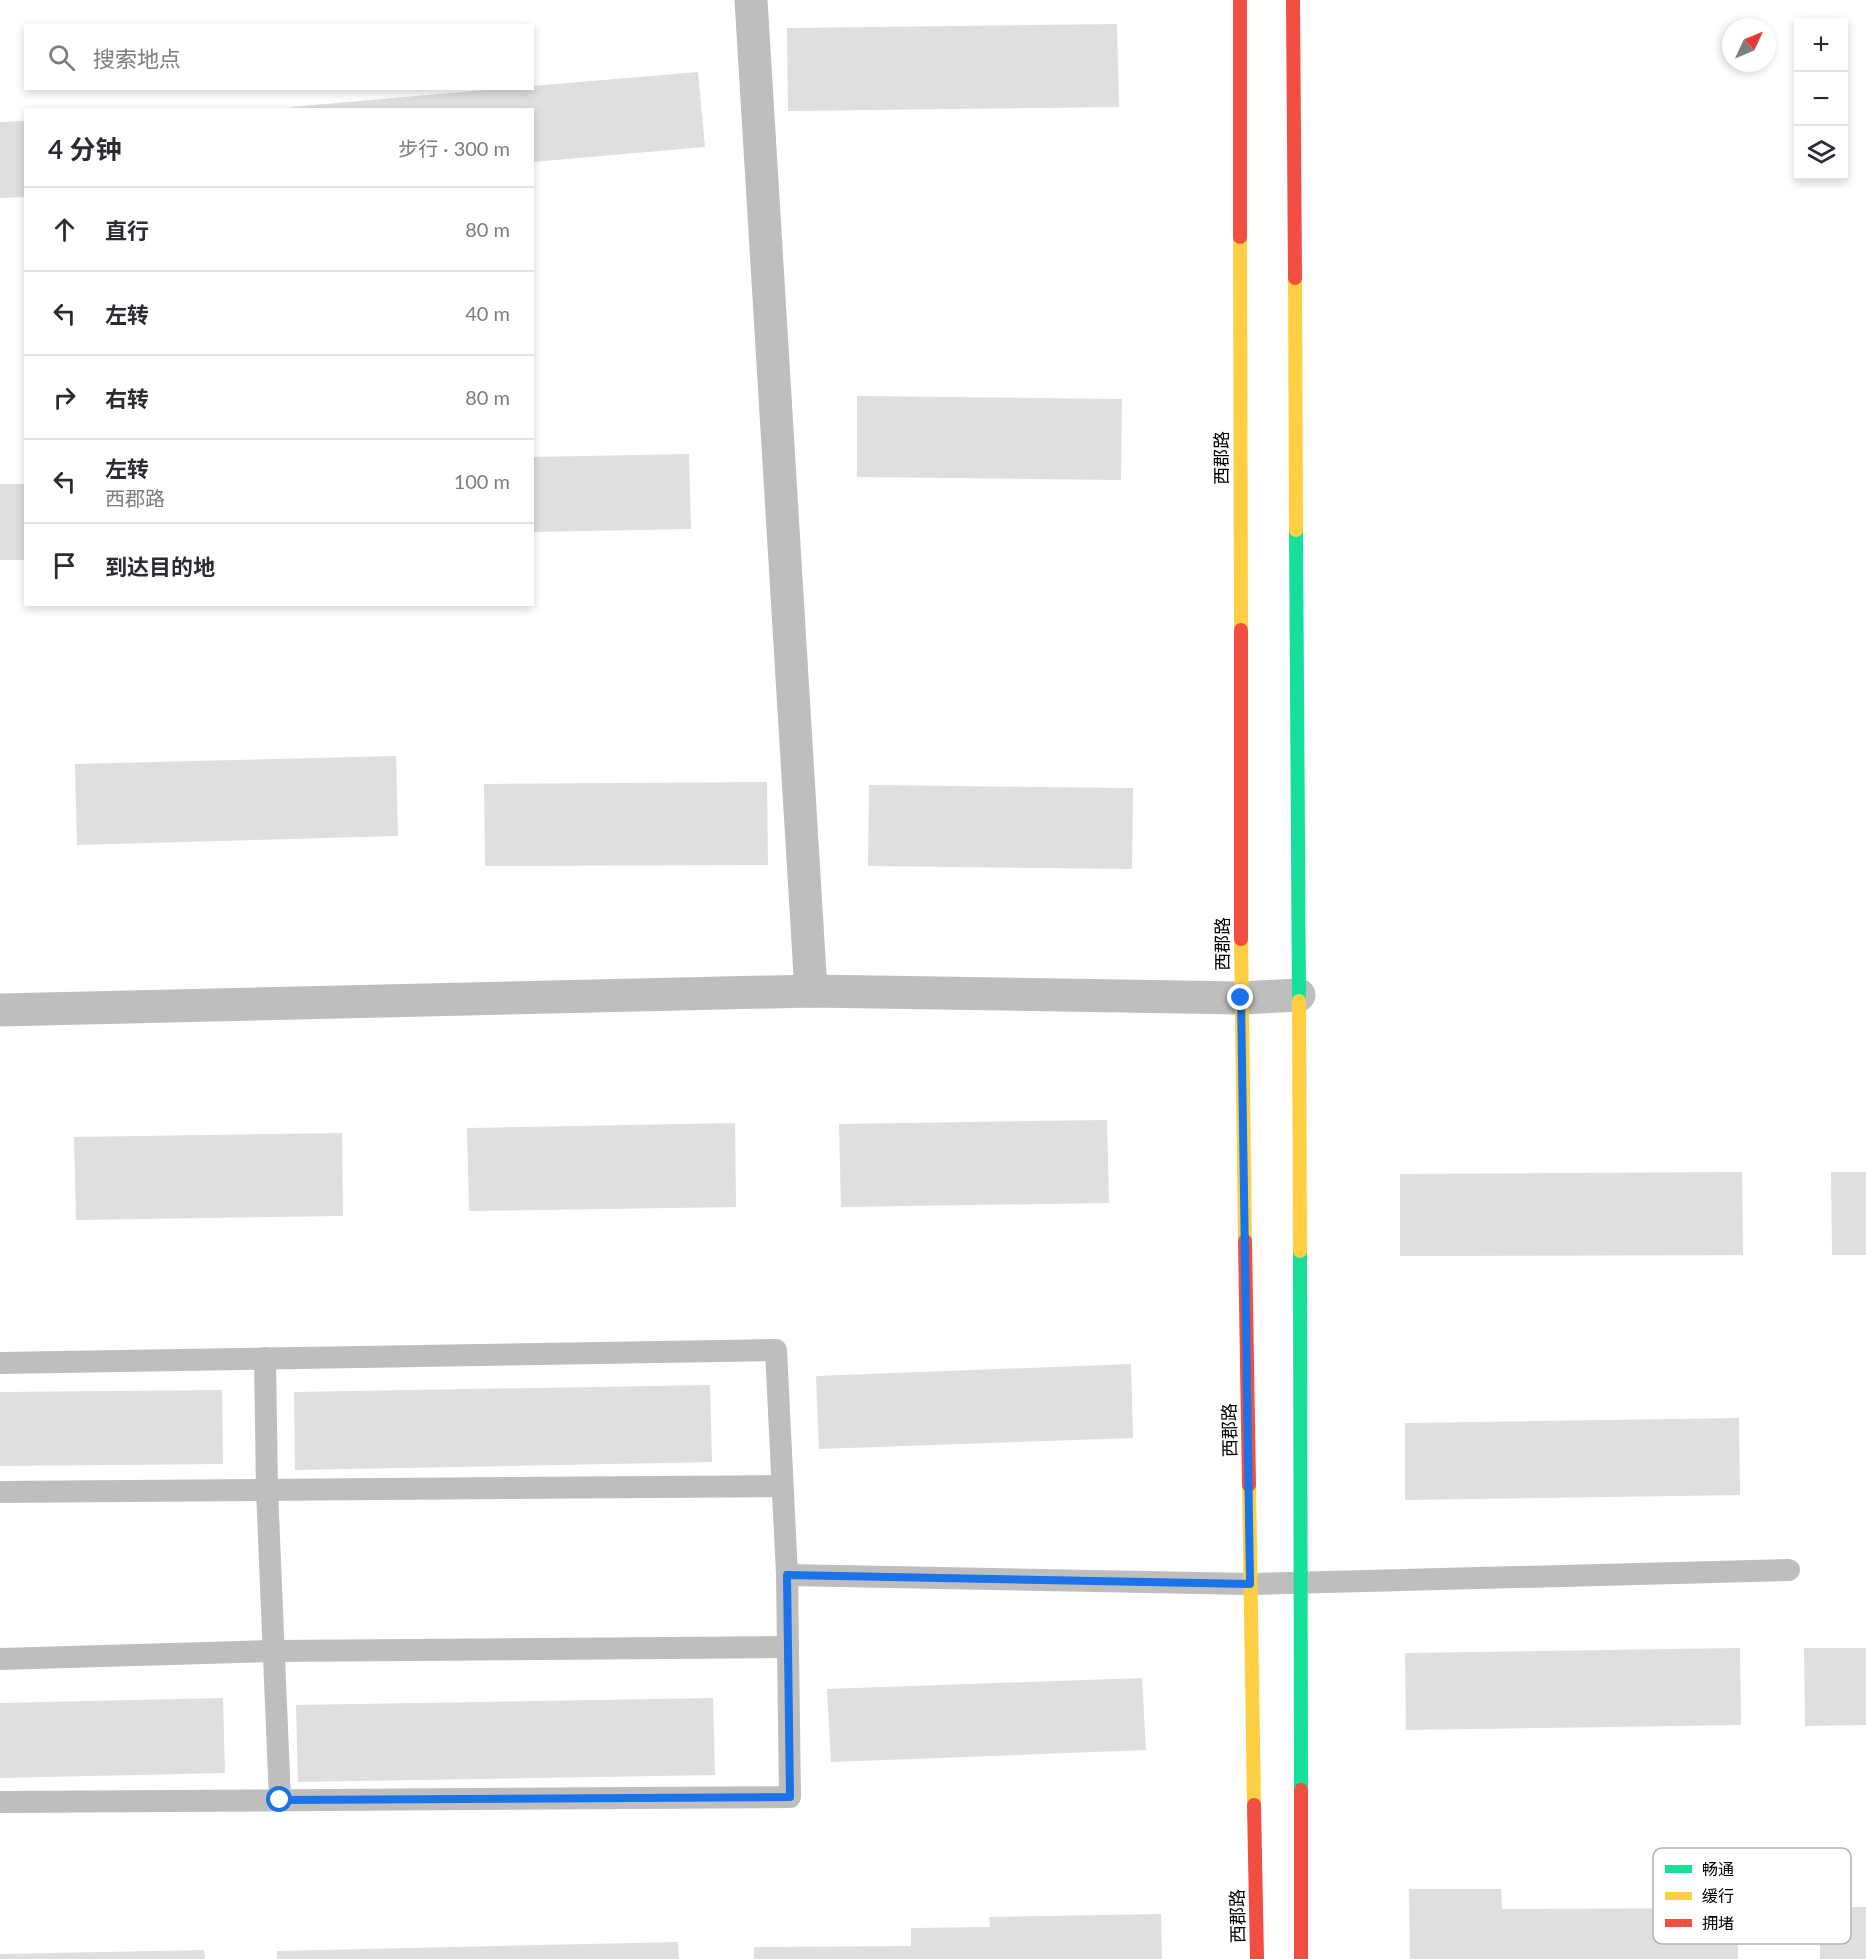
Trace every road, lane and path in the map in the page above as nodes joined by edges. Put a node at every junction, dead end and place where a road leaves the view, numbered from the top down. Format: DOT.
graph roads {
  1 [pos="751,0"];
  2 [pos="1240,0"];
  3 [pos="1293,0"];
  4 [pos="811,991"];
  5 [pos="1299,995"];
  6 [pos="1241,998"];
  7 [pos="0,1010"];
  8 [pos="264,1358"];
  9 [pos="0,1363"];
  10 [pos="782,1486"];
  11 [pos="267,1490"];
  12 [pos="0,1492"];
  13 [pos="1789,1570"];
  14 [pos="787,1575"];
  15 [pos="1300,1583"];
  16 [pos="1250,1584"];
  17 [pos="788,1647"];
  18 [pos="275,1651"];
  19 [pos="0,1659"];
  20 [pos="280,1800"];
  21 [pos="0,1802"];
  22 [pos="1257,1959"];
  23 [pos="1301,1959"];
  1 -- 4 [label="street"];
  2 -- 6 [label="street, 西郡路"];
  3 -- 5 [label="street"];
  4 -- 6 [label="street"];
  4 -- 7 [label="street"];
  5 -- 6 [label="street"];
  5 -- 15 [label="street"];
  6 -- 16 [label="street, 西郡路"];
  8 -- 9 [label="lane"];
  8 -- 10 [label="lane"];
  8 -- 11 [label="lane"];
  10 -- 11 [label="lane"];
  10 -- 14 [label="lane"];
  11 -- 12 [label="lane"];
  11 -- 18 [label="lane"];
  13 -- 15 [label="lane"];
  14 -- 16 [label="lane"];
  14 -- 17 [label="lane"];
  15 -- 16 [label="lane"];
  15 -- 23 [label="street"];
  16 -- 22 [label="street, 西郡路"];
  17 -- 18 [label="lane"];
  17 -- 20 [label="lane"];
  18 -- 19 [label="lane"];
  18 -- 20 [label="lane"];
  20 -- 21 [label="lane"];
}
